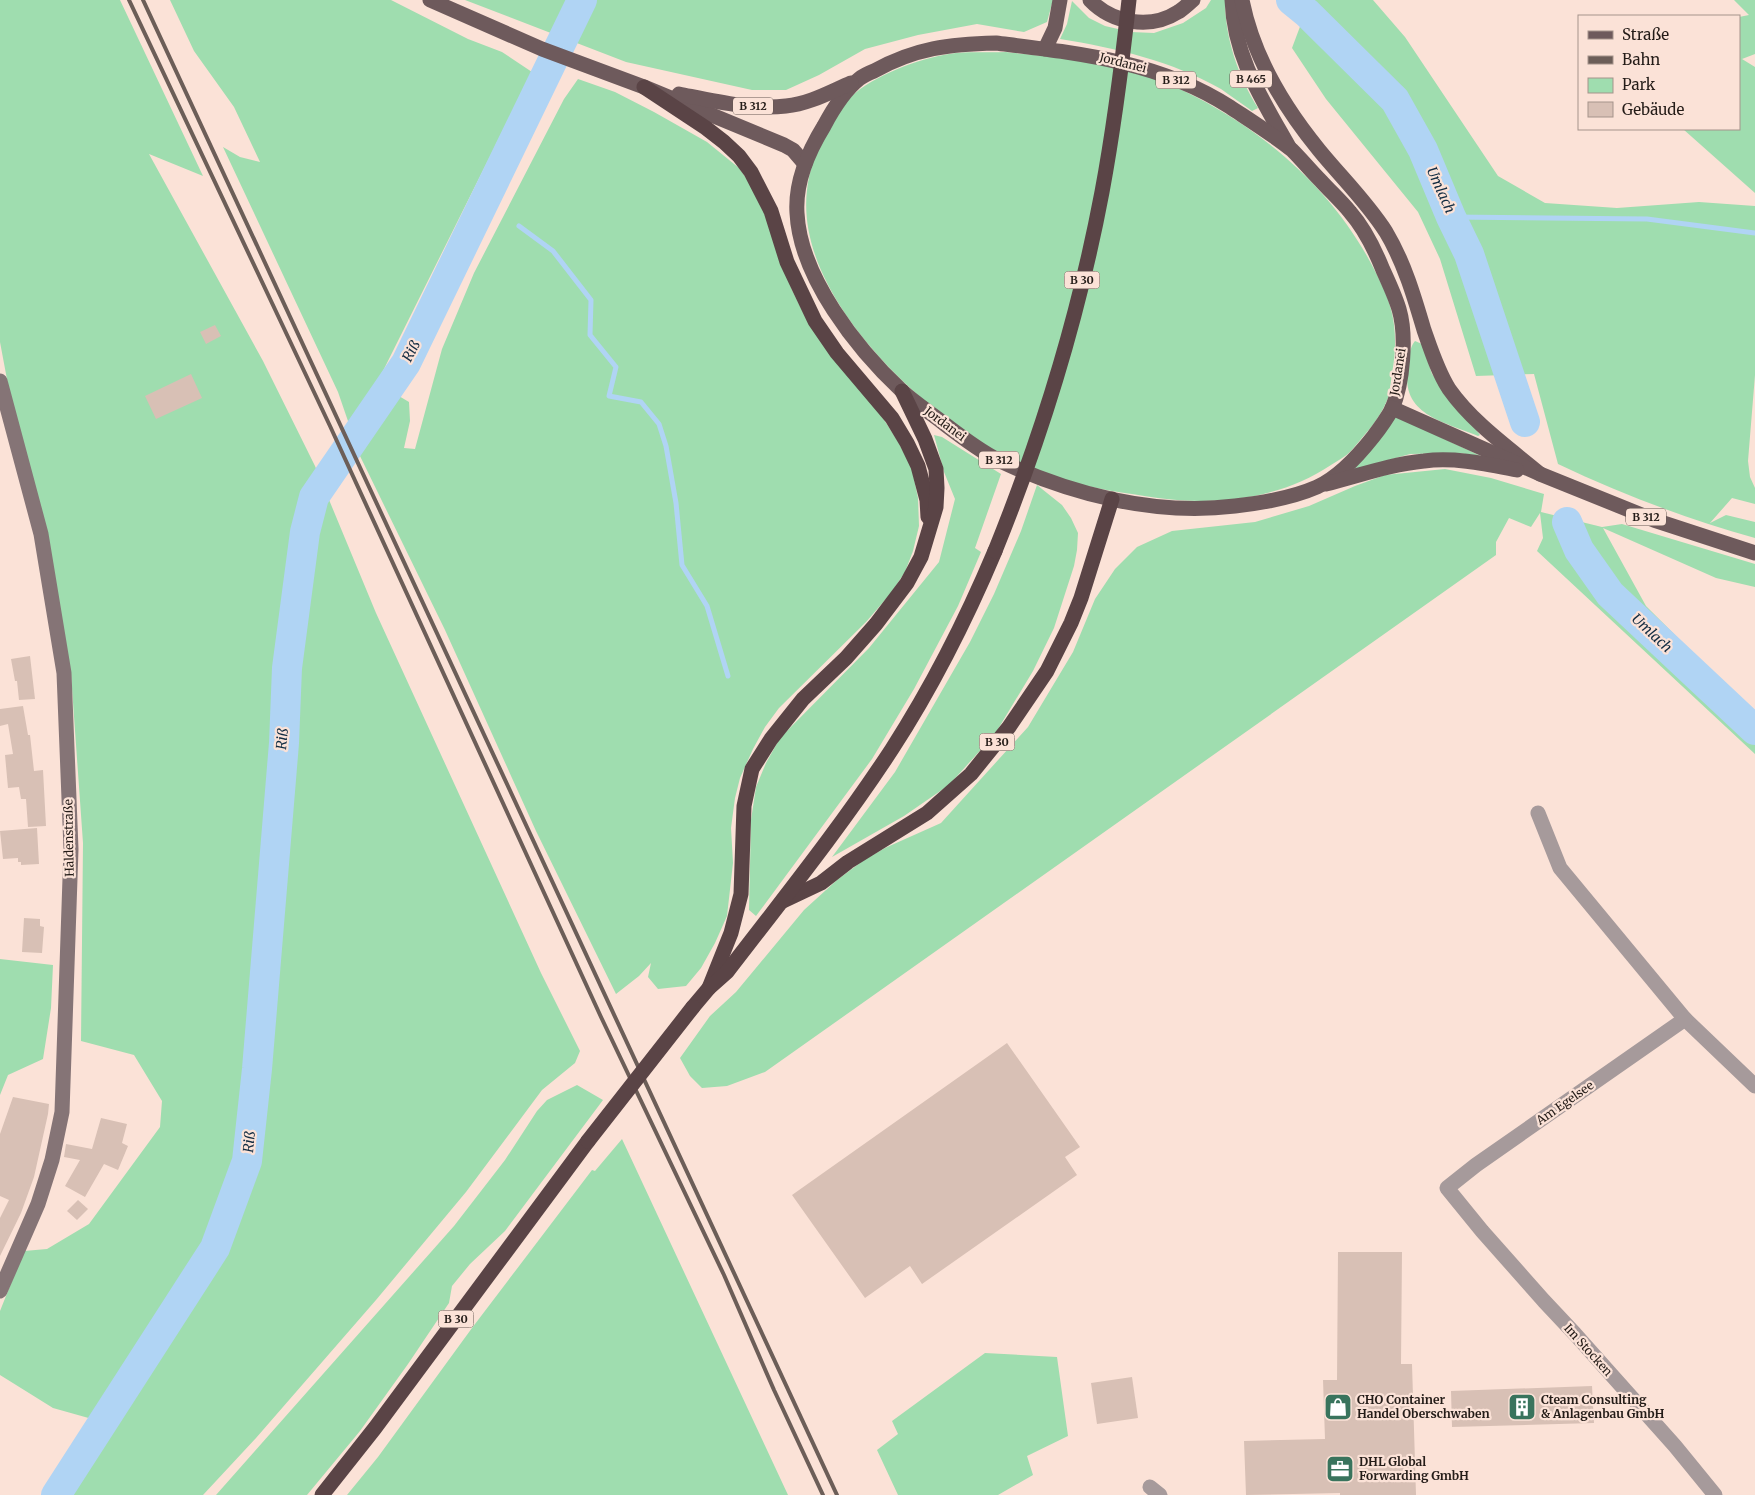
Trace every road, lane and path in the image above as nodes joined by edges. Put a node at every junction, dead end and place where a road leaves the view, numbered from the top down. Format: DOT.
graph roads {
  1 [pos="430,0"];
  2 [pos="1060,0"];
  3 [pos="1090,0"];
  4 [pos="1129,0"];
  5 [pos="1193,0"];
  6 [pos="1232,0"];
  7 [pos="1242,0"];
  8 [pos="1045,49"];
  9 [pos="859,79"];
  10 [pos="644,87"];
  11 [pos="1291,150"];
  12 [pos="805,164"];
  13 [pos="0,381"];
  14 [pos="902,391"];
  15 [pos="4,404"];
  16 [pos="1392,408"];
  17 [pos="1540,474"];
  18 [pos="1319,486"];
  19 [pos="1112,499"];
  20 [pos="930,531"];
  21 [pos="1755,553"];
  22 [pos="1538,813"];
  23 [pos="781,902"];
  24 [pos="709,988"];
  25 [pos="1685,1019"];
  26 [pos="1755,1086"];
  27 [pos="1447,1188"];
  28 [pos="0,1291"];
  29 [pos="322,1495"];
  30 [pos="1715,1495"];
  1 -- 10 [label="main road, B 312"];
  2 -- 8 [label="main road"];
  3 -- 5 [label="main road"];
  4 -- 23 [label="highway, B 30, bridge"];
  6 -- 11 [label="main road, B 465"];
  7 -- 17 [label="main road"];
  8 -- 9 [label="main road, Jordanei / B 312"];
  8 -- 11 [label="main road, Jordanei / B 312"];
  9 -- 10 [label="main road, B 312"];
  9 -- 12 [label="main road, Jordanei / B 312"];
  10 -- 12 [label="main road, B 312"];
  10 -- 20 [label="highway, B 30"];
  11 -- 16 [label="main road, Jordanei / B 312"];
  12 -- 14 [label="main road, Jordanei / B 312"];
  13 -- 15 [label="street, Haldenstraße"];
  14 -- 19 [label="main road, Jordanei / B 312"];
  14 -- 20 [label="highway, B 30"];
  15 -- 28 [label="street, Haldenstraße"];
  16 -- 17 [label="main road, B 312"];
  16 -- 18 [label="main road, Jordanei / B 312"];
  17 -- 18 [label="main road, B 312"];
  17 -- 21 [label="main road, B 312"];
  18 -- 19 [label="main road, Jordanei / B 312"];
  19 -- 23 [label="highway, B 30"];
  20 -- 24 [label="highway, B 30"];
  22 -- 25 [label="street"];
  23 -- 24 [label="highway, B 30"];
  24 -- 29 [label="highway, B 30, bridge"];
  25 -- 26 [label="street"];
  25 -- 27 [label="street, Am Egelsee"];
  27 -- 30 [label="street, Im Stocken"];
}
